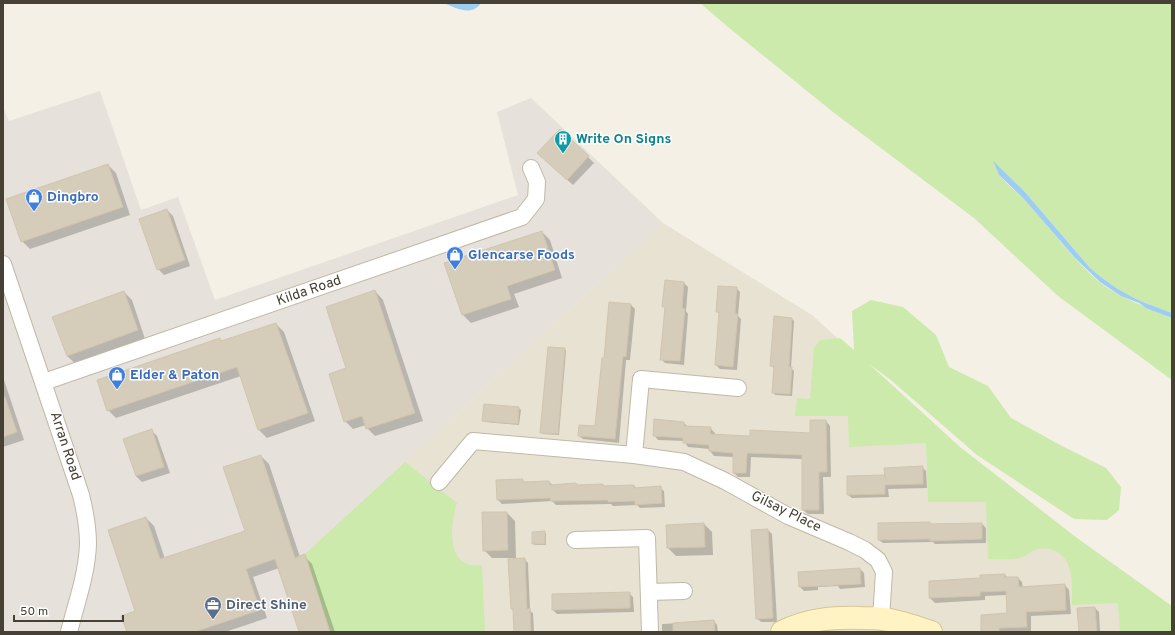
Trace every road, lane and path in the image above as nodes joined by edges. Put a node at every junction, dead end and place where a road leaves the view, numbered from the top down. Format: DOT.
graph roads {
  1 [pos="531,168"];
  2 [pos="3,264"];
  3 [pos="44,382"];
  4 [pos="738,388"];
  5 [pos="634,455"];
  6 [pos="439,482"];
  7 [pos="575,540"];
  8 [pos="684,591"];
  9 [pos="649,592"];
  10 [pos="881,618"];
  11 [pos="69,632"];
  12 [pos="650,632"];
  13 [pos="782,632"];
  14 [pos="931,632"];
  1 -- 3 [label="street, Kilda Road"];
  2 -- 3 [label="street, Arran Road"];
  3 -- 11 [label="street, Arran Road"];
  4 -- 5 [label="street"];
  5 -- 6 [label="street, Gilsay Place"];
  5 -- 10 [label="street, Gilsay Place"];
  7 -- 9 [label="street"];
  8 -- 9 [label="street"];
  9 -- 12 [label="street"];
  10 -- 13 [label="street"];
  10 -- 14 [label="street"];
}
